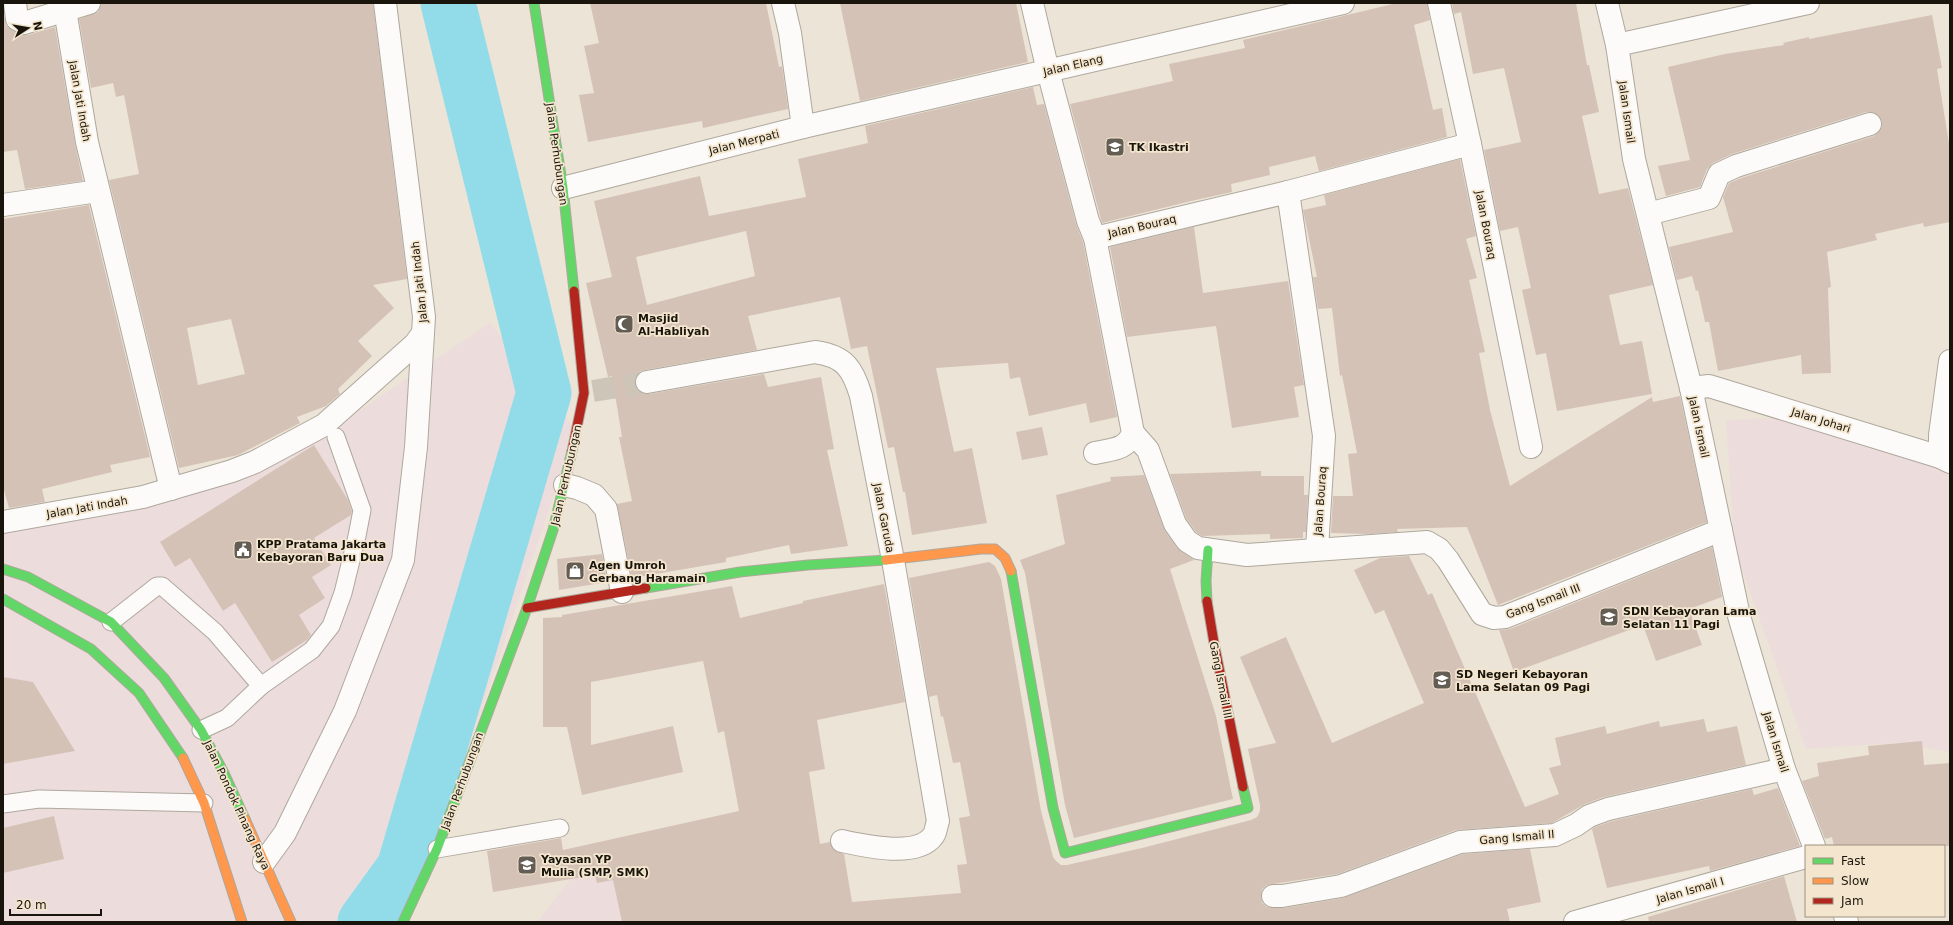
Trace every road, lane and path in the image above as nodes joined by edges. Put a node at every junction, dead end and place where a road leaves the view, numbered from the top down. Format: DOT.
graph roads {
  1 [pos="15,3"];
  2 [pos="90,3"];
  3 [pos="385,3"];
  4 [pos="534,3"];
  5 [pos="783,3"];
  6 [pos="1032,3"];
  7 [pos="1343,3"];
  8 [pos="1439,3"];
  9 [pos="1607,3"];
  10 [pos="1808,3"];
  11 [pos="1778,6"];
  12 [pos="65,10"];
  13 [pos="1617,45"];
  14 [pos="1048,71"];
  15 [pos="1870,124"];
  16 [pos="803,126"];
  17 [pos="1470,144"];
  18 [pos="563,188"];
  19 [pos="98,191"];
  20 [pos="1288,192"];
  21 [pos="3,205"];
  22 [pos="1648,214"];
  23 [pos="1095,238"];
  24 [pos="423,333"];
  25 [pos="1950,361"];
  26 [pos="647,382"];
  27 [pos="1691,388"];
  28 [pos="1133,432"];
  29 [pos="336,437"];
  30 [pos="1531,447"];
  31 [pos="1095,452"];
  32 [pos="1945,459"];
  33 [pos="566,484"];
  34 [pos="171,489"];
  35 [pos="3,522"];
  36 [pos="1721,530"];
  37 [pos="1317,549"];
  38 [pos="1208,550"];
  39 [pos="892,560"];
  40 [pos="3,569"];
  41 [pos="622,592"];
  42 [pos="3,599"];
  43 [pos="527,608"];
  44 [pos="111,622"];
  45 [pos="261,686"];
  46 [pos="201,730"];
  47 [pos="1784,769"];
  48 [pos="204,803"];
  49 [pos="3,804"];
  50 [pos="560,828"];
  51 [pos="842,841"];
  52 [pos="1814,845"];
  53 [pos="437,849"];
  54 [pos="1805,857"];
  55 [pos="264,862"];
  56 [pos="1273,896"];
  57 [pos="242,922"];
  58 [pos="291,922"];
  59 [pos="403,922"];
  60 [pos="1575,922"];
  1 -- 12 [label="street"];
  2 -- 12 [label="street"];
  3 -- 24 [label="street, Jalan Jati Indah"];
  4 -- 18 [label="street, Jalan Perhubungan"];
  5 -- 16 [label="street"];
  6 -- 14 [label="street, Jalan Bouraq"];
  7 -- 14 [label="street, Jalan Elang"];
  8 -- 17 [label="street, Jalan Bouraq"];
  9 -- 13 [label="street, Jalan Ismail"];
  10 -- 11 [label="street"];
  11 -- 13 [label="street"];
  12 -- 19 [label="street, Jalan Jati Indah"];
  13 -- 22 [label="street, Jalan Ismail"];
  14 -- 16 [label="street, Jalan Elang"];
  14 -- 23 [label="street, Jalan Bouraq"];
  15 -- 22 [label="street"];
  16 -- 18 [label="street, Jalan Merpati"];
  17 -- 20 [label="street, Jalan Bouraq"];
  17 -- 30 [label="street, Jalan Bouraq"];
  18 -- 33 [label="street, Jalan Perhubungan"];
  19 -- 21 [label="street"];
  19 -- 34 [label="street, Jalan Jati Indah"];
  20 -- 23 [label="street, Jalan Bouraq"];
  20 -- 37 [label="street, Jalan Bouraq"];
  22 -- 27 [label="street, Jalan Ismail"];
  23 -- 28 [label="street"];
  24 -- 34 [label="street, Jalan Jati Indah"];
  24 -- 55 [label="street"];
  25 -- 32 [label="street"];
  26 -- 39 [label="street, Jalan Garuda"];
  27 -- 32 [label="street, Jalan Johari"];
  27 -- 36 [label="street, Jalan Ismail"];
  28 -- 31 [label="street"];
  28 -- 38 [label="street, Gang Ismail III"];
  29 -- 45 [label="lane"];
  33 -- 41 [label="street"];
  33 -- 43 [label="street, Jalan Perhubungan"];
  34 -- 35 [label="street, Jalan Jati Indah"];
  36 -- 37 [label="street, Gang Ismail III"];
  36 -- 47 [label="street, Jalan Ismail"];
  37 -- 38 [label="street, Gang Ismail III"];
  38 -- 39 [label="street, Gang Ismail III"];
  39 -- 41 [label="street, Jalan Garuda"];
  39 -- 51 [label="street"];
  40 -- 44 [label="street, Jalan Pondok Pinang Raya"];
  41 -- 43 [label="street, Jalan Garuda"];
  42 -- 48 [label="street"];
  43 -- 53 [label="street, Jalan Perhubungan"];
  44 -- 45 [label="lane"];
  44 -- 46 [label="street, Jalan Pondok Pinang Raya"];
  45 -- 46 [label="lane"];
  46 -- 55 [label="street, Jalan Pondok Pinang Raya"];
  47 -- 52 [label="street, Jalan Ismail"];
  47 -- 56 [label="street, Gang Ismail II"];
  48 -- 49 [label="lane"];
  48 -- 57 [label="street"];
  50 -- 53 [label="lane"];
  53 -- 59 [label="street, Jalan Perhubungan"];
  54 -- 60 [label="street, Jalan Ismail I"];
  55 -- 58 [label="street, Jalan Pondok Pinang Raya"];
}
